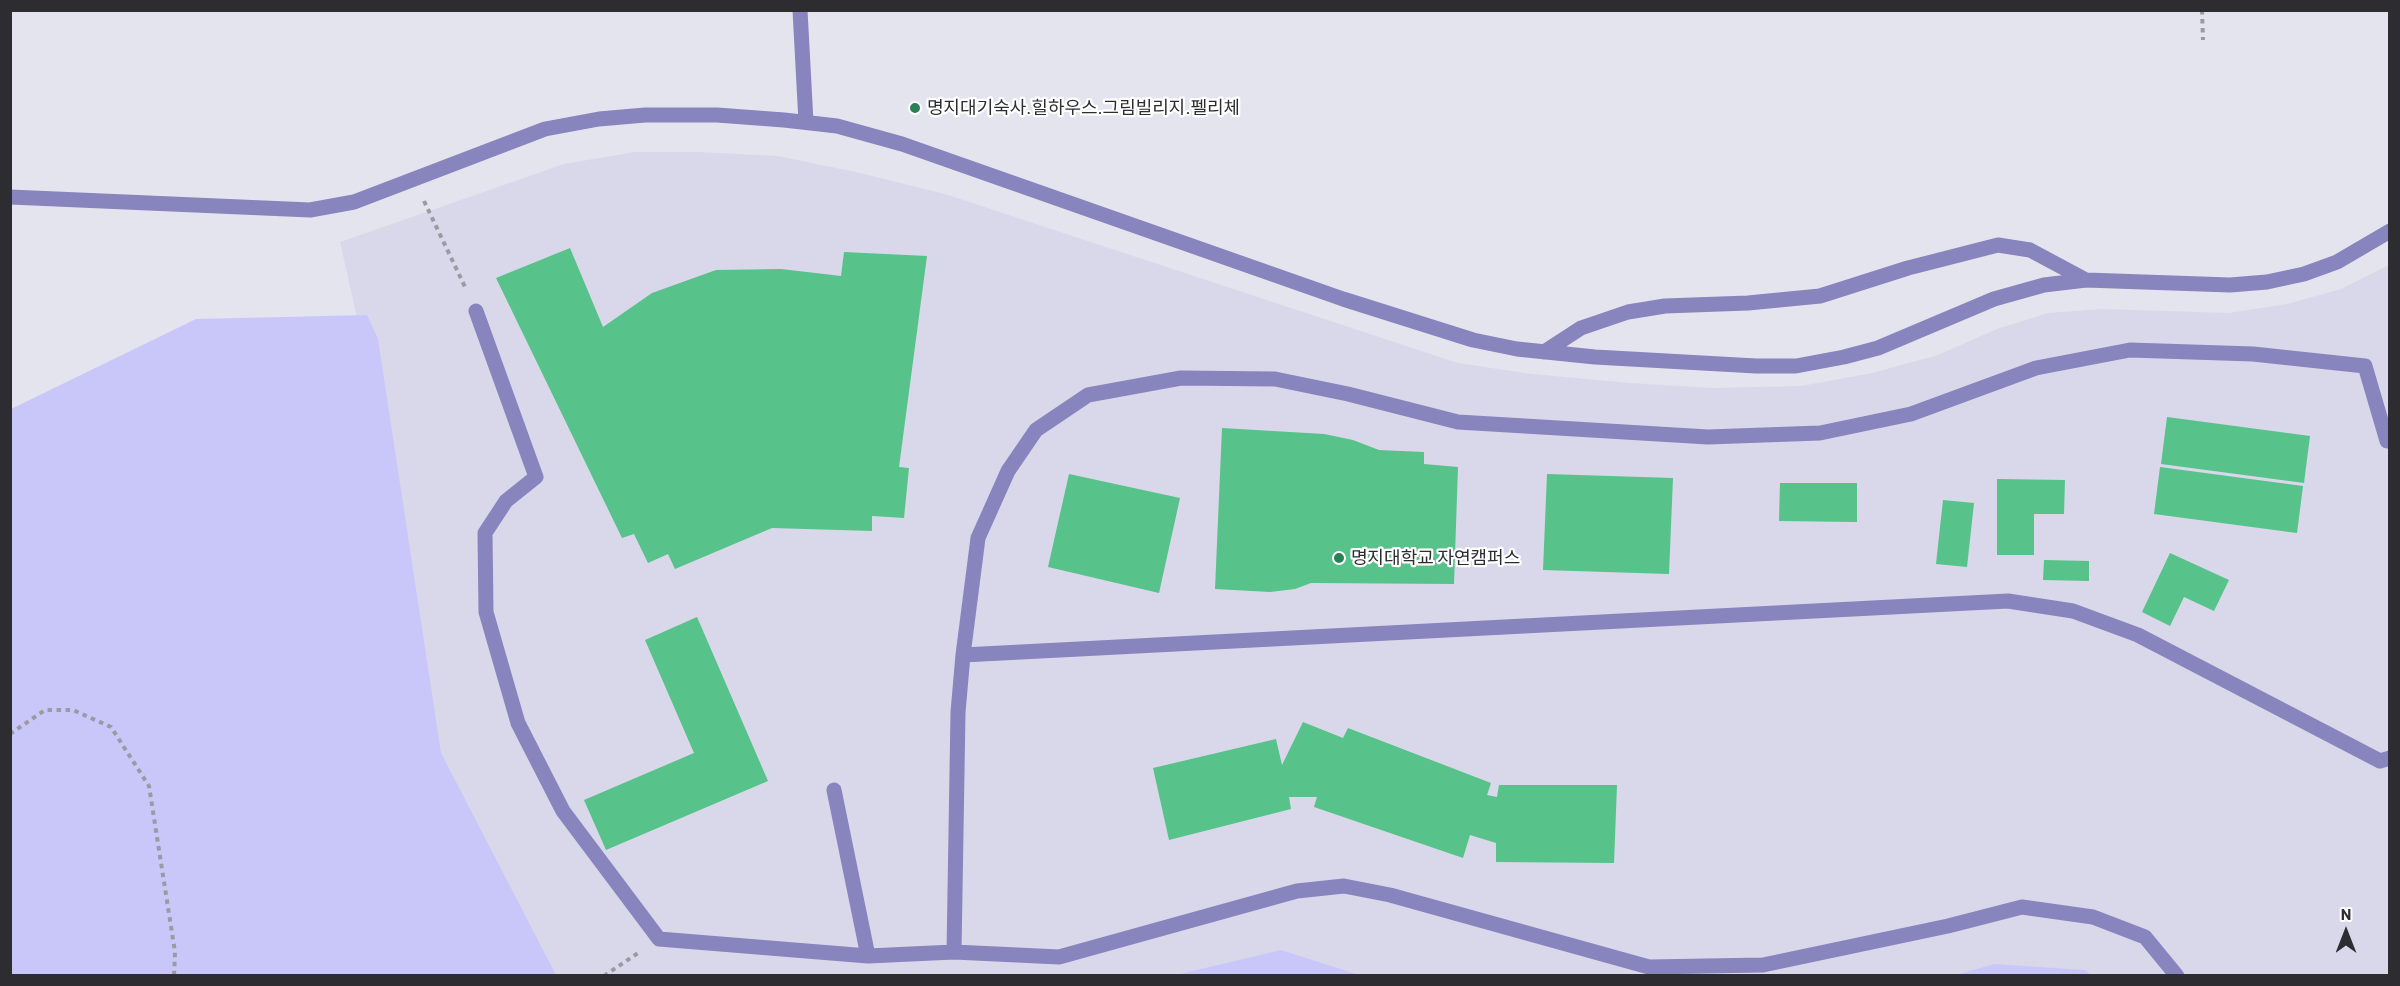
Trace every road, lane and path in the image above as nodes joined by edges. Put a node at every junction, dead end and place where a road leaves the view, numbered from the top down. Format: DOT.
graph roads {
  1 [pos="800,10"];
  2 [pos="2202,10"];
  3 [pos="2203,40"];
  4 [pos="806,122"];
  5 [pos="413,179"];
  6 [pos="10,197"];
  7 [pos="2390,231"];
  8 [pos="2086,280"];
  9 [pos="476,311"];
  10 [pos="1544,352"];
  11 [pos="2390,441"];
  12 [pos="963,655"];
  13 [pos="10,734"];
  14 [pos="2390,758"];
  15 [pos="834,790"];
  16 [pos="659,939"];
  17 [pos="954,952"];
  18 [pos="868,956"];
  19 [pos="174,975"];
  20 [pos="604,975"];
  21 [pos="2177,975"];
  1 -- 4 [label="street"];
  2 -- 3 [label="path"];
  4 -- 5 [label="street"];
  4 -- 10 [label="street"];
  5 -- 6 [label="street"];
  5 -- 9 [label="path"];
  7 -- 8 [label="street"];
  8 -- 10 [label="street"];
  8 -- 10 [label="street"];
  9 -- 16 [label="street"];
  11 -- 12 [label="street"];
  12 -- 14 [label="street"];
  12 -- 17 [label="street"];
  13 -- 19 [label="path"];
  15 -- 18 [label="street"];
  16 -- 18 [label="street"];
  16 -- 20 [label="path"];
  17 -- 18 [label="street"];
  17 -- 21 [label="street"];
}
